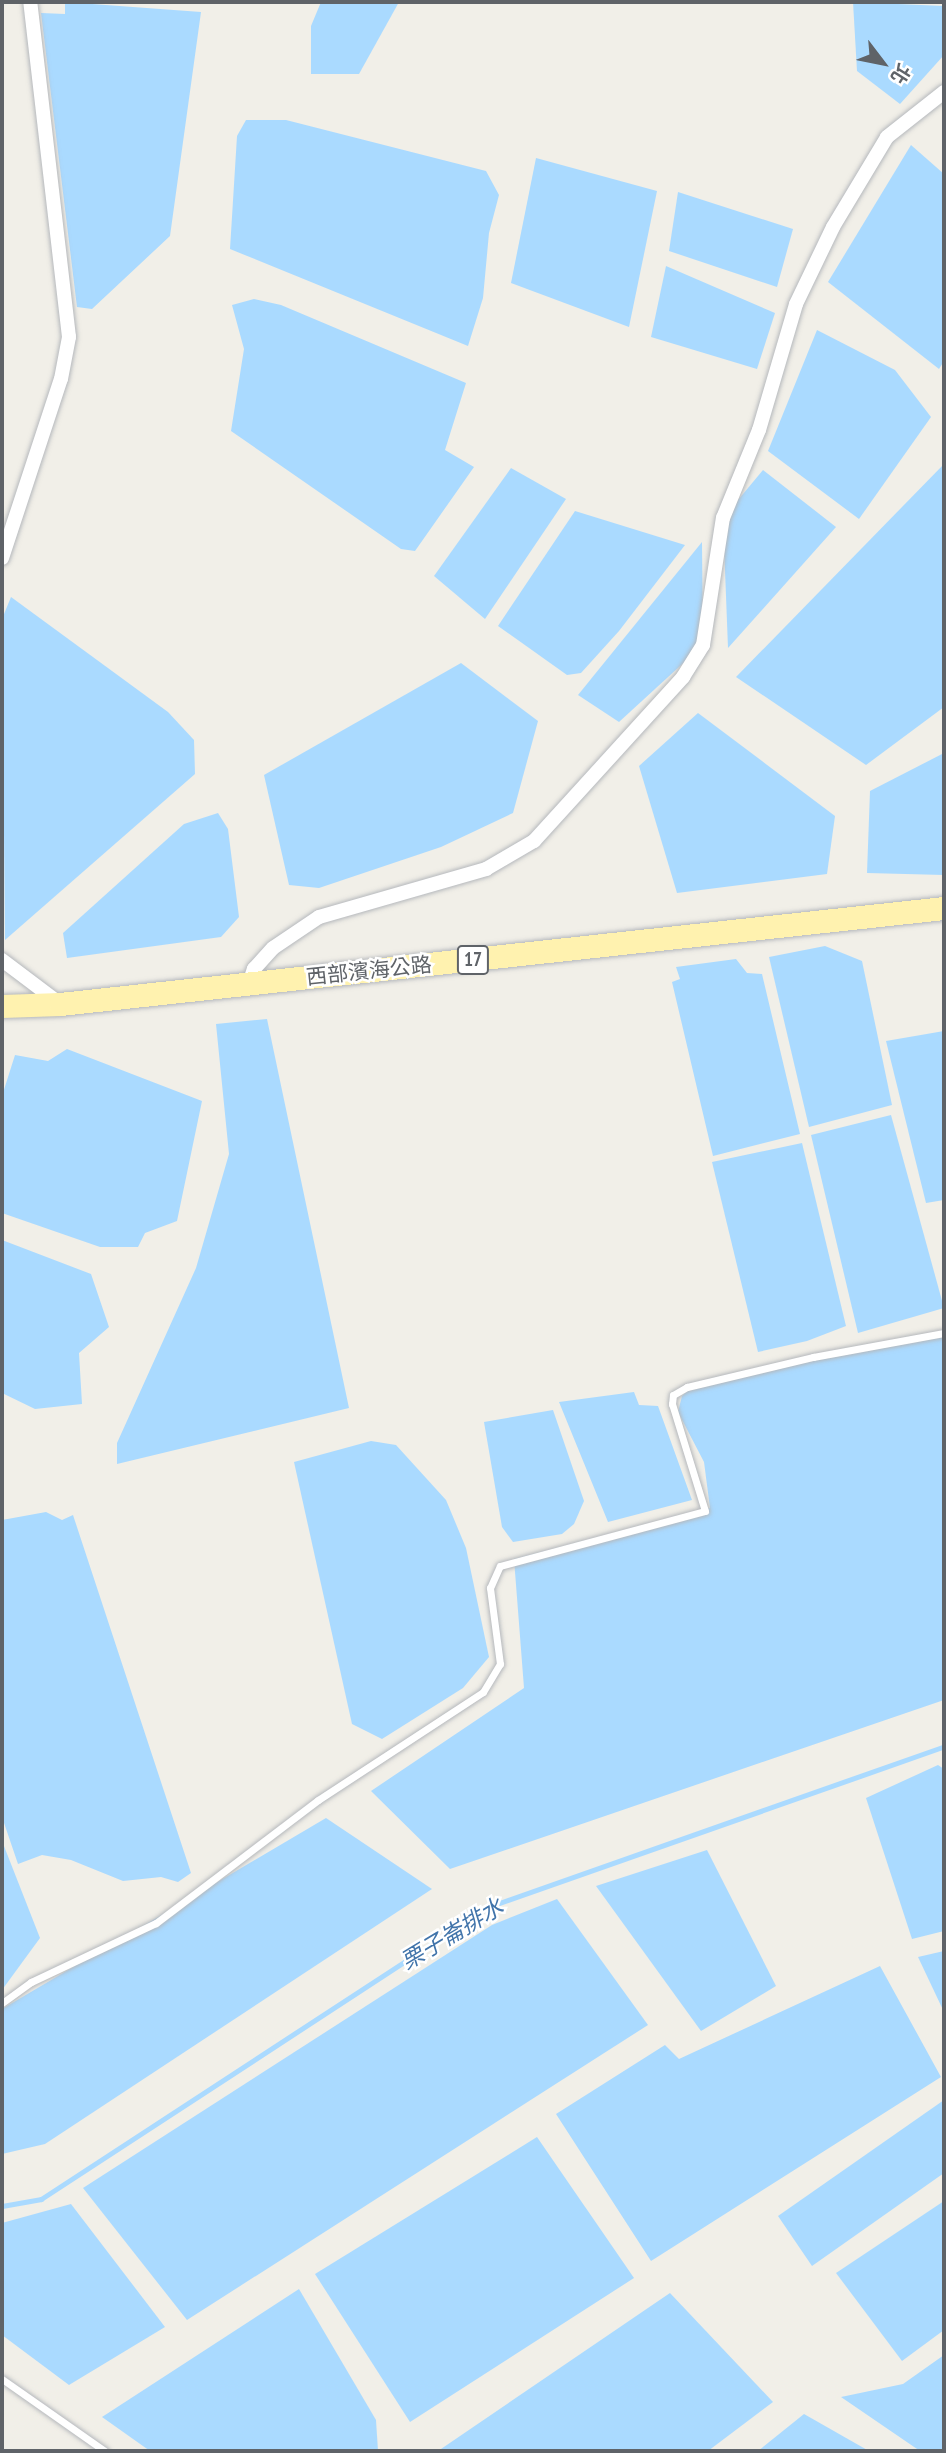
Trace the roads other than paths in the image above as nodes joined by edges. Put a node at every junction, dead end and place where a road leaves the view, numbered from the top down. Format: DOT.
graph roads {
  1 [pos="30,2"];
  2 [pos="944,92"];
  3 [pos="2,558"];
  4 [pos="944,908"];
  5 [pos="2,960"];
  6 [pos="249,984"];
  7 [pos="60,1004"];
  8 [pos="2,1006"];
  9 [pos="944,1333"];
  10 [pos="2,2003"];
  11 [pos="2,2379"];
  12 [pos="105,2451"];
  1 -- 3 [label="street"];
  2 -- 6 [label="street"];
  4 -- 6 [label="main road, 西部濱海公路 / 17"];
  5 -- 7 [label="street"];
  6 -- 7 [label="main road, 西部濱海公路 / 17"];
  7 -- 8 [label="main road, 西部濱海公路 / 17"];
  9 -- 10 [label="lane"];
  11 -- 12 [label="lane"];
}
